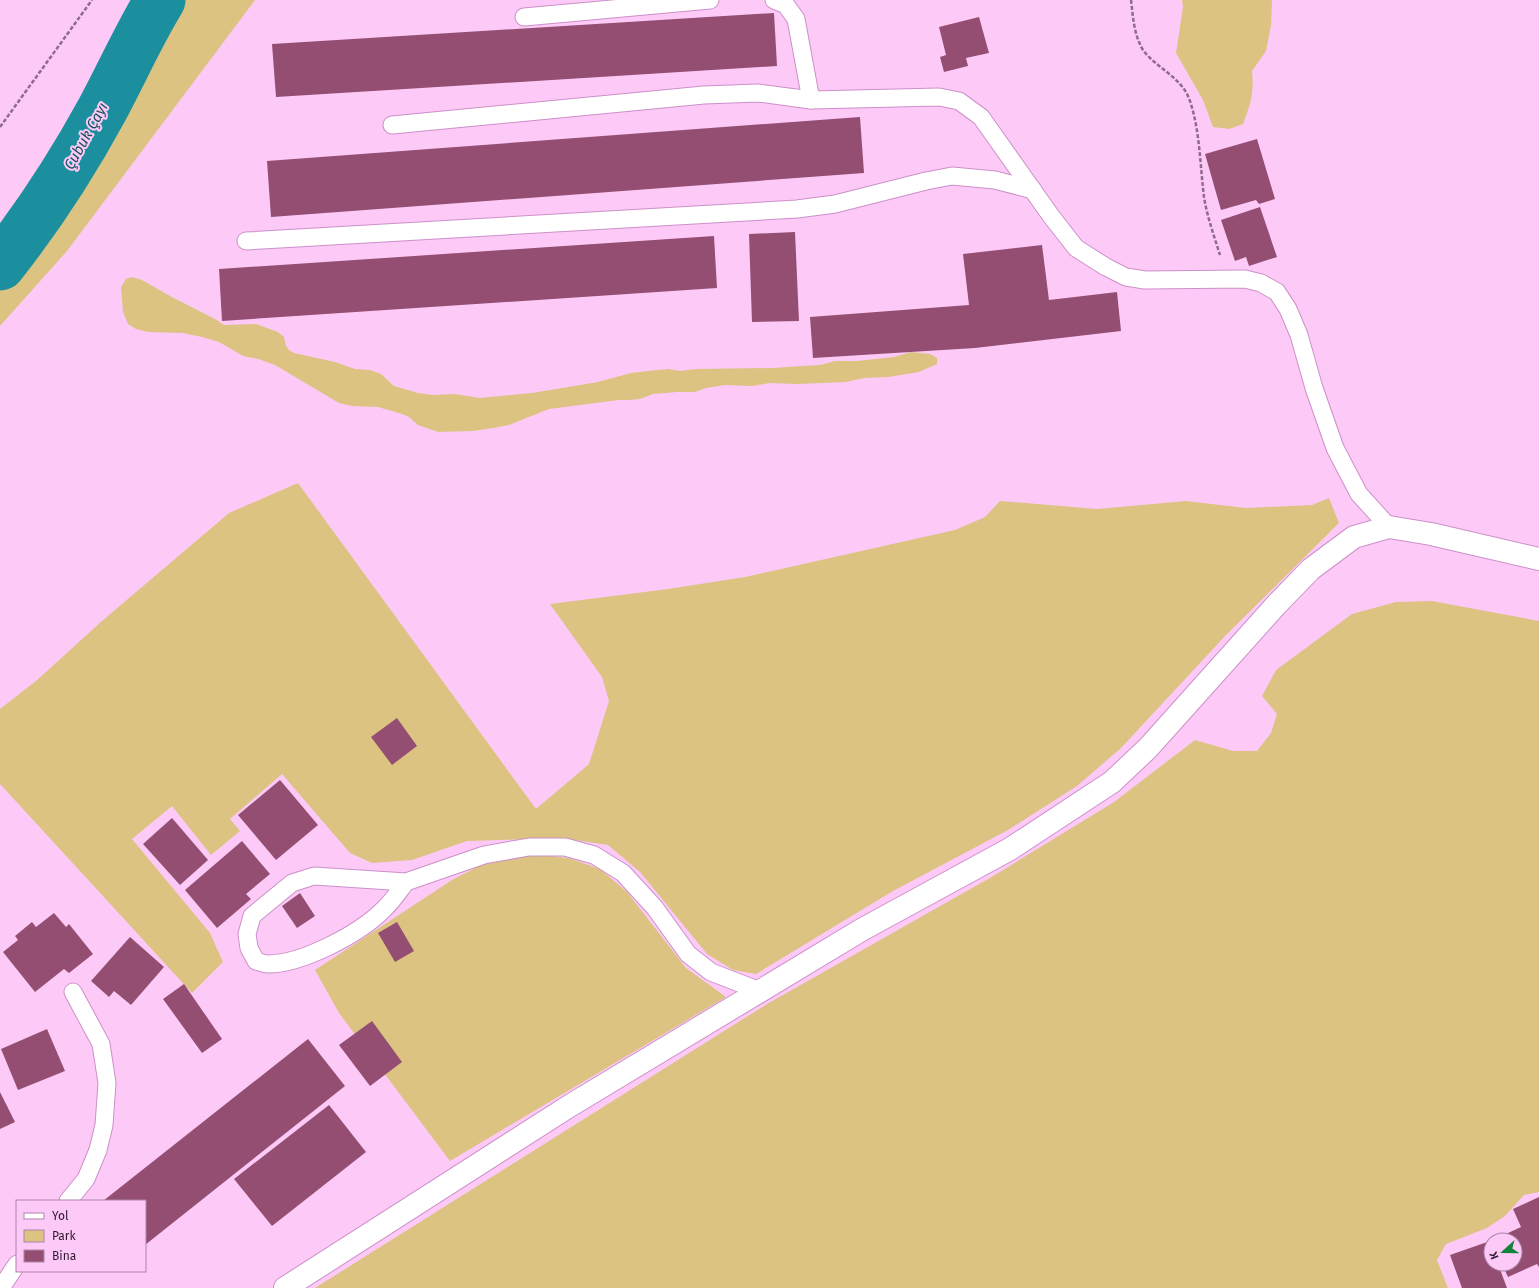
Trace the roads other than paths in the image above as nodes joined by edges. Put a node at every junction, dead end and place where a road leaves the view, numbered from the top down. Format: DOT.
graph roads {
  1 [pos="710,0"];
  2 [pos="774,0"];
  3 [pos="524,17"];
  4 [pos="811,100"];
  5 [pos="392,125"];
  6 [pos="1034,190"];
  7 [pos="246,241"];
  8 [pos="1388,527"];
  9 [pos="1539,559"];
  10 [pos="406,882"];
  11 [pos="760,991"];
  12 [pos="73,992"];
  13 [pos="69,1200"];
  14 [pos="16,1266"];
  15 [pos="1,1288"];
  16 [pos="285,1288"];
  1 -- 3 [label="lane"];
  2 -- 4 [label="lane"];
  4 -- 5 [label="lane"];
  4 -- 6 [label="lane"];
  6 -- 7 [label="lane"];
  6 -- 8 [label="lane"];
  8 -- 9 [label="street"];
  8 -- 11 [label="street"];
  10 -- 10 [label="lane"];
  10 -- 11 [label="lane"];
  11 -- 16 [label="street"];
  12 -- 13 [label="lane"];
  14 -- 15 [label="lane"];
}
